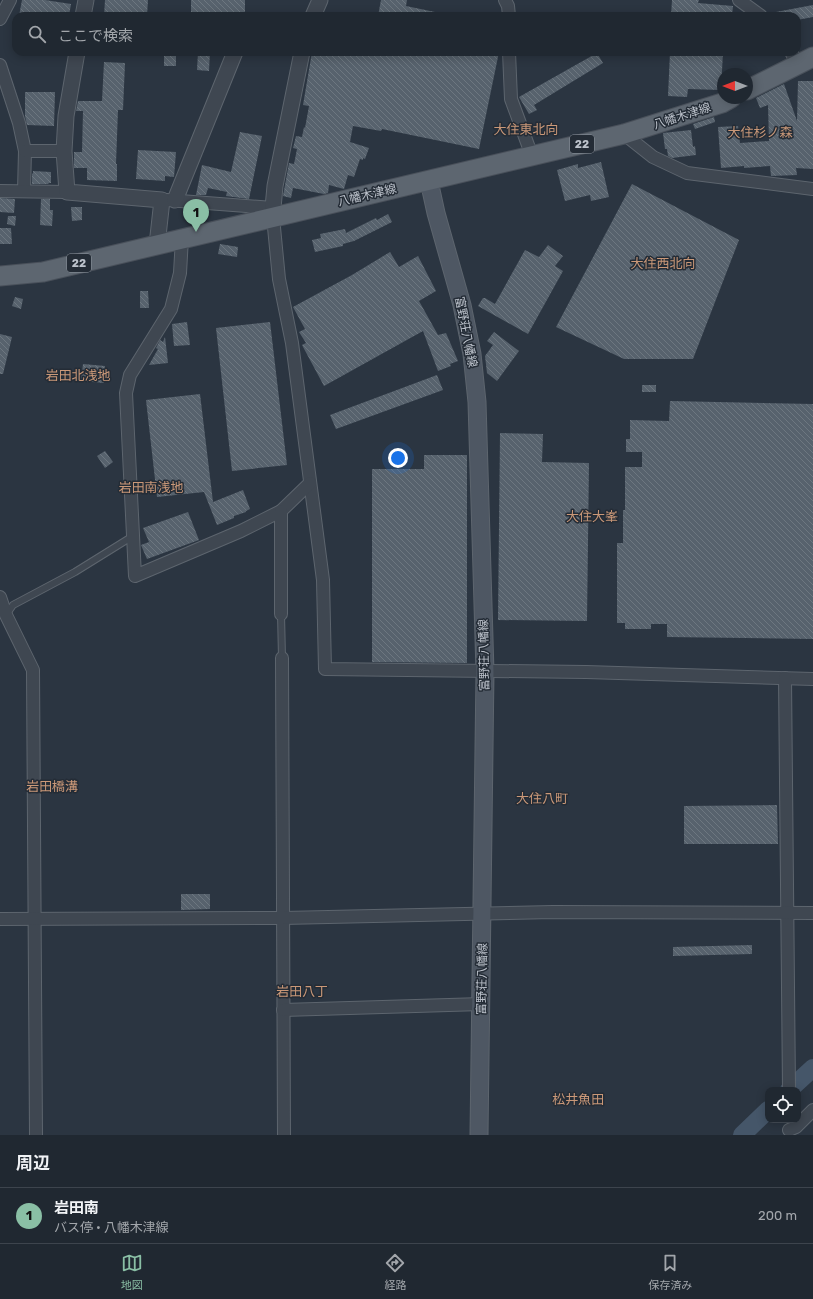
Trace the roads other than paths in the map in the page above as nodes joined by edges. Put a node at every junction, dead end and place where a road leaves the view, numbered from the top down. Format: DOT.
graph roads {
  1 [pos="10,0"];
  2 [pos="86,0"];
  3 [pos="320,0"];
  4 [pos="505,0"];
  5 [pos="739,0"];
  6 [pos="84,12"];
  7 [pos="315,12"];
  8 [pos="508,12"];
  9 [pos="756,12"];
  10 [pos="0,19"];
  11 [pos="76,56"];
  12 [pos="233,56"];
  13 [pos="301,56"];
  14 [pos="509,56"];
  15 [pos="801,58"];
  16 [pos="0,65"];
  17 [pos="753,86"];
  18 [pos="719,104"];
  19 [pos="624,134"];
  20 [pos="25,151"];
  21 [pos="64,151"];
  22 [pos="532,156"];
  23 [pos="429,181"];
  24 [pos="813,189"];
  25 [pos="0,191"];
  26 [pos="24,191"];
  27 [pos="67,192"];
  28 [pos="168,200"];
  29 [pos="273,212"];
  30 [pos="182,238"];
  31 [pos="157,245"];
  32 [pos="0,276"];
  33 [pos="310,483"];
  34 [pos="280,511"];
  35 [pos="133,536"];
  36 [pos="0,597"];
  37 [pos="281,614"];
  38 [pos="6,615"];
  39 [pos="282,658"];
  40 [pos="485,672"];
  41 [pos="785,678"];
  42 [pos="813,679"];
  43 [pos="787,912"];
  44 [pos="483,913"];
  45 [pos="813,913"];
  46 [pos="283,918"];
  47 [pos="0,919"];
  48 [pos="35,919"];
  49 [pos="482,1004"];
  50 [pos="284,1010"];
  51 [pos="789,1085"];
  52 [pos="813,1110"];
  53 [pos="789,1128"];
  54 [pos="36,1135"];
  55 [pos="284,1135"];
  56 [pos="479,1135"];
  1 -- 10 [label="street"];
  2 -- 6 [label="street"];
  3 -- 7 [label="street"];
  4 -- 8 [label="street"];
  5 -- 9 [label="street"];
  11 -- 21 [label="street"];
  12 -- 28 [label="street"];
  13 -- 29 [label="street"];
  14 -- 22 [label="street"];
  15 -- 17 [label="main road"];
  16 -- 20 [label="street"];
  18 -- 19 [label="main road, 八幡木津線 / 22"];
  19 -- 22 [label="main road, 八幡木津線 / 22"];
  19 -- 24 [label="street"];
  20 -- 21 [label="street"];
  20 -- 26 [label="street"];
  21 -- 27 [label="street"];
  22 -- 23 [label="main road, 八幡木津線 / 22"];
  23 -- 29 [label="main road, 八幡木津線 / 22"];
  23 -- 40 [label="main road, 富野荘八幡線"];
  25 -- 26 [label="street"];
  26 -- 27 [label="street"];
  27 -- 28 [label="street"];
  28 -- 29 [label="street"];
  28 -- 31 [label="street"];
  29 -- 30 [label="main road, 八幡木津線 / 22"];
  29 -- 33 [label="street"];
  30 -- 31 [label="main road, 八幡木津線 / 22"];
  30 -- 35 [label="street"];
  31 -- 32 [label="main road, 八幡木津線 / 22"];
  33 -- 34 [label="street"];
  33 -- 40 [label="street"];
  34 -- 35 [label="street"];
  34 -- 37 [label="street"];
  35 -- 38 [label="lane"];
  36 -- 38 [label="street"];
  37 -- 39 [label="lane"];
  38 -- 48 [label="street"];
  39 -- 46 [label="street"];
  40 -- 41 [label="street"];
  40 -- 44 [label="main road, 富野荘八幡線"];
  41 -- 42 [label="street"];
  41 -- 43 [label="street"];
  43 -- 44 [label="street"];
  43 -- 45 [label="street"];
  43 -- 51 [label="street"];
  44 -- 46 [label="street"];
  44 -- 49 [label="main road, 富野荘八幡線"];
  46 -- 48 [label="street"];
  46 -- 50 [label="street"];
  47 -- 48 [label="street"];
  48 -- 54 [label="street"];
  49 -- 50 [label="street"];
  49 -- 56 [label="main road, 富野荘八幡線"];
  50 -- 55 [label="street"];
  52 -- 53 [label="street"];
}
